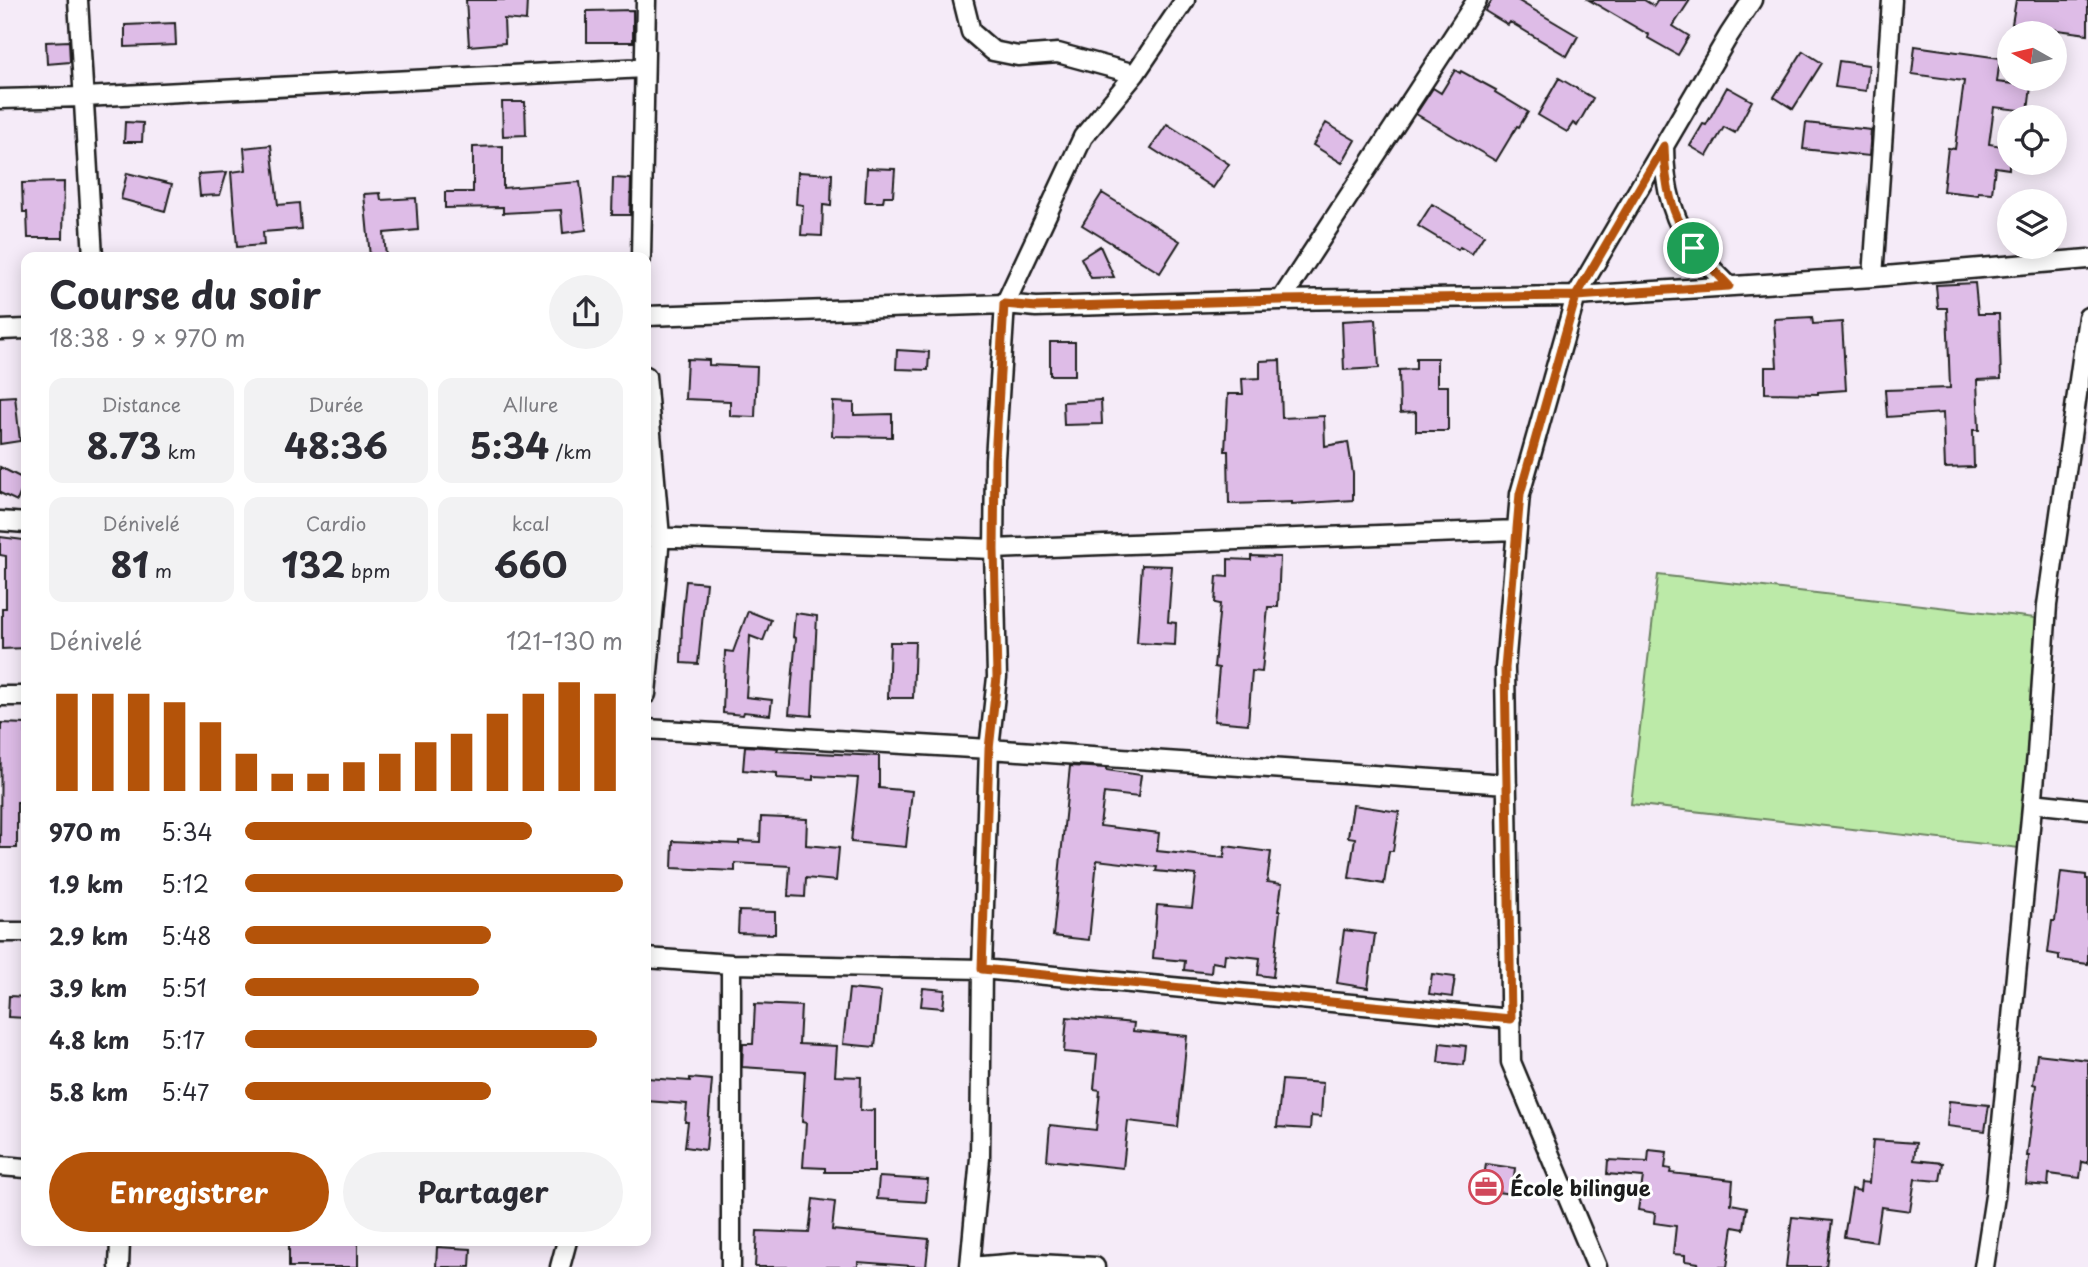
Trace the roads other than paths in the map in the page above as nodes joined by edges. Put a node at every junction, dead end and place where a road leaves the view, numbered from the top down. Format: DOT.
graph roads {
  1 [pos="78,0"];
  2 [pos="646,0"];
  3 [pos="963,0"];
  4 [pos="1185,0"];
  5 [pos="1477,0"];
  6 [pos="1752,0"];
  7 [pos="1892,0"];
  8 [pos="644,68"];
  9 [pos="1135,74"];
  10 [pos="84,97"];
  11 [pos="0,99"];
  12 [pos="1664,146"];
  13 [pos="93,252"];
  14 [pos="641,252"];
  15 [pos="2088,259"];
  16 [pos="1873,277"];
  17 [pos="1729,286"];
  18 [pos="1576,296"];
  19 [pos="1281,300"];
  20 [pos="1004,304"];
  21 [pos="651,316"];
  22 [pos="2088,317"];
  23 [pos="21,329"];
  24 [pos="0,330"];
  25 [pos="651,491"];
  26 [pos="0,521"];
  27 [pos="21,523"];
  28 [pos="1517,530"];
  29 [pos="653,537"];
  30 [pos="994,549"];
  31 [pos="651,582"];
  32 [pos="0,696"];
  33 [pos="21,696"];
  34 [pos="651,729"];
  35 [pos="989,749"];
  36 [pos="1507,784"];
  37 [pos="2032,803"];
  38 [pos="2088,809"];
  39 [pos="0,932"];
  40 [pos="21,932"];
  41 [pos="651,958"];
  42 [pos="731,964"];
  43 [pos="982,969"];
  44 [pos="1511,1019"];
  45 [pos="0,1166"];
  46 [pos="21,1168"];
  47 [pos="120,1246"];
  48 [pos="566,1246"];
  49 [pos="970,1266"];
  50 [pos="119,1267"];
  51 [pos="561,1267"];
  52 [pos="731,1267"];
  53 [pos="1095,1267"];
  54 [pos="1597,1267"];
  55 [pos="1984,1267"];
  1 -- 10 [label="street"];
  2 -- 8 [label="street"];
  3 -- 9 [label="street"];
  4 -- 9 [label="street"];
  5 -- 19 [label="street"];
  6 -- 12 [label="street"];
  7 -- 16 [label="street"];
  8 -- 10 [label="street"];
  8 -- 14 [label="street"];
  9 -- 20 [label="street"];
  10 -- 11 [label="street"];
  10 -- 13 [label="street"];
  12 -- 17 [label="street"];
  12 -- 18 [label="street"];
  15 -- 16 [label="street"];
  16 -- 17 [label="street"];
  17 -- 18 [label="street"];
  18 -- 19 [label="street"];
  18 -- 28 [label="street"];
  19 -- 20 [label="street"];
  20 -- 21 [label="street"];
  20 -- 30 [label="street"];
  22 -- 37 [label="street"];
  23 -- 24 [label="street"];
  25 -- 29 [label="street"];
  26 -- 27 [label="street"];
  28 -- 30 [label="street"];
  28 -- 36 [label="street"];
  29 -- 30 [label="street"];
  29 -- 31 [label="street"];
  30 -- 35 [label="street"];
  32 -- 33 [label="street"];
  34 -- 35 [label="street"];
  35 -- 36 [label="street"];
  35 -- 43 [label="street"];
  36 -- 44 [label="street"];
  37 -- 38 [label="street"];
  37 -- 55 [label="street"];
  39 -- 40 [label="street"];
  41 -- 42 [label="street"];
  42 -- 43 [label="street"];
  42 -- 52 [label="street"];
  43 -- 44 [label="street"];
  43 -- 49 [label="street"];
  44 -- 54 [label="street"];
  45 -- 46 [label="street"];
  47 -- 50 [label="street"];
  48 -- 51 [label="street"];
  49 -- 53 [label="street"];
}
